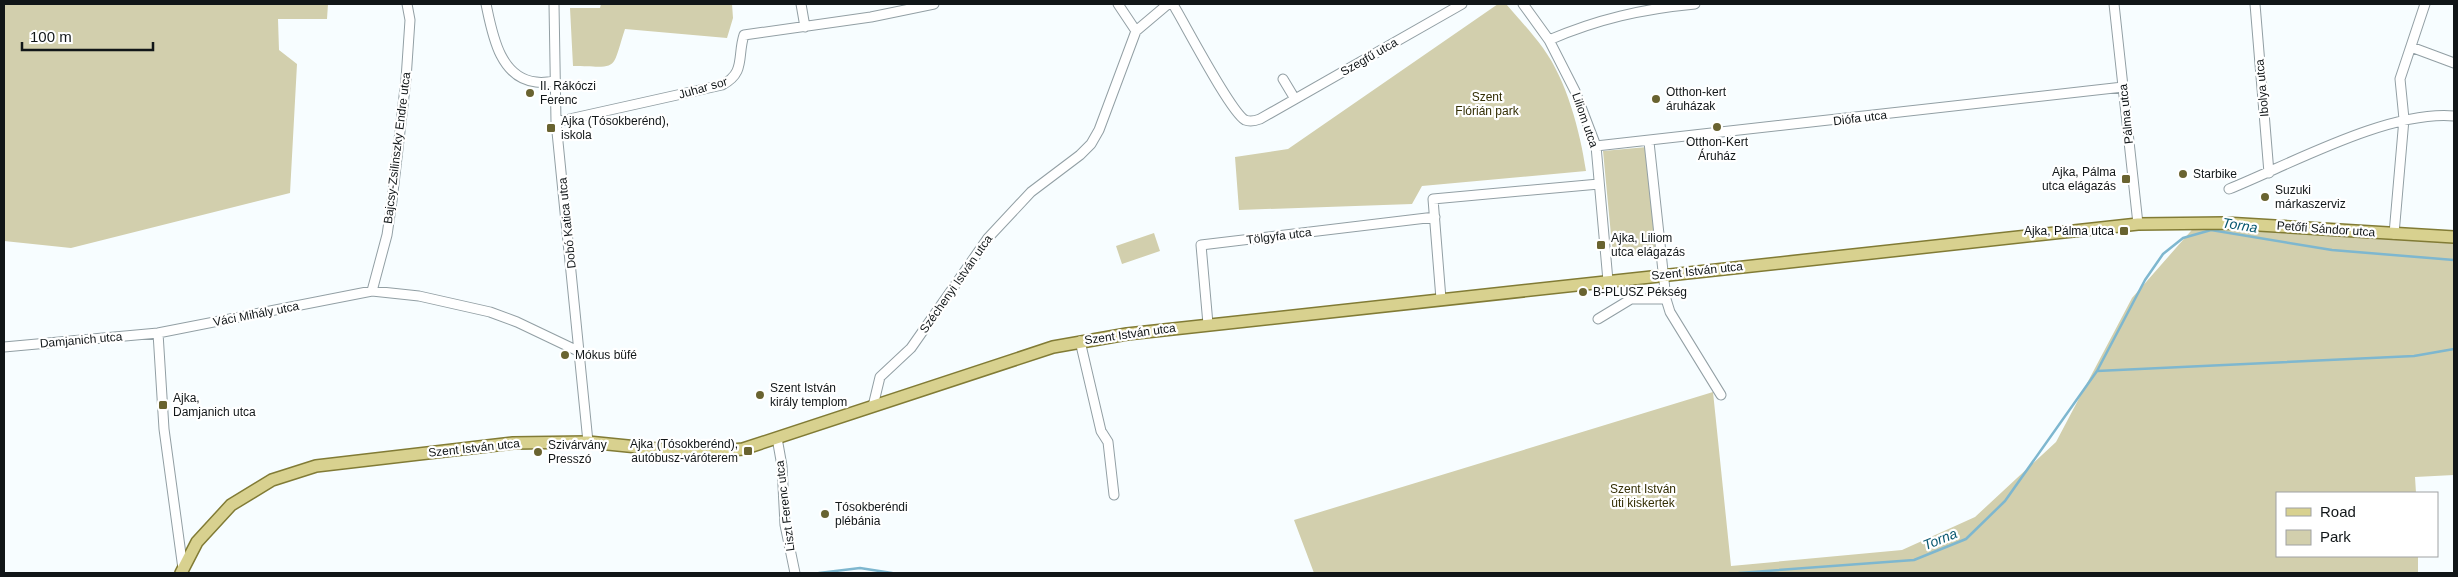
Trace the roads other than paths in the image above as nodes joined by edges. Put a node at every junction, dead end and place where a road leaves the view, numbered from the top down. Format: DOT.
graph roads {
  1 [pos="407,4"];
  2 [pos="486,4"];
  3 [pos="554,4"];
  4 [pos="801,4"];
  5 [pos="934,4"];
  6 [pos="1170,4"];
  7 [pos="1462,4"];
  8 [pos="1522,4"];
  9 [pos="1695,4"];
  10 [pos="2114,4"];
  11 [pos="2254,4"];
  12 [pos="2425,4"];
  13 [pos="1115,5"];
  14 [pos="1662,5"];
  15 [pos="805,27"];
  16 [pos="1136,32"];
  17 [pos="1549,40"];
  18 [pos="2411,48"];
  19 [pos="2454,63"];
  20 [pos="1283,79"];
  21 [pos="556,81"];
  22 [pos="2123,88"];
  23 [pos="1296,99"];
  24 [pos="2454,116"];
  25 [pos="2404,119"];
  26 [pos="556,122"];
  27 [pos="1649,142"];
  28 [pos="1596,146"];
  29 [pos="2269,173"];
  30 [pos="1599,184"];
  31 [pos="2229,189"];
  32 [pos="1435,217"];
  33 [pos="2138,224"];
  34 [pos="2394,234"];
  35 [pos="2454,237"];
  36 [pos="1662,275"];
  37 [pos="1608,281"];
  38 [pos="372,291"];
  39 [pos="1440,299"];
  40 [pos="1666,299"];
  41 [pos="1598,319"];
  42 [pos="1208,324"];
  43 [pos="158,333"];
  44 [pos="1080,341"];
  45 [pos="4,347"];
  46 [pos="580,352"];
  47 [pos="1720,395"];
  48 [pos="873,406"];
  49 [pos="776,438"];
  50 [pos="588,442"];
  51 [pos="1114,495"];
  52 [pos="182,571"];
  53 [pos="795,573"];
  1 -- 38 [label="street, Bajcsy-Zsilinszky Endre utca"];
  2 -- 21 [label="street"];
  3 -- 21 [label="street, Dobó Katica utca"];
  4 -- 15 [label="street"];
  5 -- 15 [label="street, Juhar sor"];
  6 -- 16 [label="street, Széchenyi István utca"];
  6 -- 23 [label="street, Szegfű utca"];
  7 -- 23 [label="street, Szegfű utca"];
  8 -- 17 [label="street, Liliom utca"];
  9 -- 14 [label="street"];
  10 -- 22 [label="street, Pálma utca"];
  11 -- 29 [label="street, Ibolya utca"];
  12 -- 18 [label="street"];
  13 -- 16 [label="street"];
  14 -- 17 [label="street"];
  15 -- 26 [label="street, Juhar sor"];
  16 -- 48 [label="street, Széchenyi István utca"];
  17 -- 28 [label="street, Liliom utca"];
  18 -- 19 [label="street"];
  18 -- 25 [label="street"];
  20 -- 23 [label="street"];
  21 -- 26 [label="street, Dobó Katica utca"];
  22 -- 27 [label="street, Diófa utca"];
  22 -- 33 [label="street, Pálma utca"];
  24 -- 25 [label="street"];
  25 -- 29 [label="street"];
  25 -- 34 [label="street"];
  26 -- 46 [label="street, Dobó Katica utca"];
  27 -- 28 [label="street, Diófa utca"];
  27 -- 36 [label="street"];
  28 -- 30 [label="street, Liliom utca"];
  29 -- 31 [label="street"];
  30 -- 32 [label="street"];
  30 -- 37 [label="street, Liliom utca"];
  32 -- 39 [label="street"];
  32 -- 42 [label="street, Tölgyfa utca"];
  33 -- 34 [label="main road, Petőfi Sándor utca"];
  33 -- 36 [label="main road, Szent István utca"];
  34 -- 35 [label="main road, Petőfi Sándor utca"];
  36 -- 37 [label="main road, Szent István utca"];
  36 -- 40 [label="street"];
  37 -- 39 [label="main road, Szent István utca"];
  38 -- 43 [label="street, Váci Mihály utca"];
  38 -- 46 [label="street, Váci Mihály utca"];
  39 -- 42 [label="main road, Szent István utca"];
  40 -- 41 [label="street"];
  40 -- 47 [label="street"];
  42 -- 44 [label="main road, Szent István utca"];
  43 -- 45 [label="street, Damjanich utca"];
  43 -- 52 [label="street"];
  44 -- 48 [label="main road, Szent István utca"];
  44 -- 51 [label="street"];
  46 -- 50 [label="street, Dobó Katica utca"];
  48 -- 49 [label="main road, Szent István utca"];
  49 -- 50 [label="main road, Szent István utca"];
  49 -- 53 [label="street, Liszt Ferenc utca"];
  50 -- 52 [label="main road, Szent István utca"];
}
